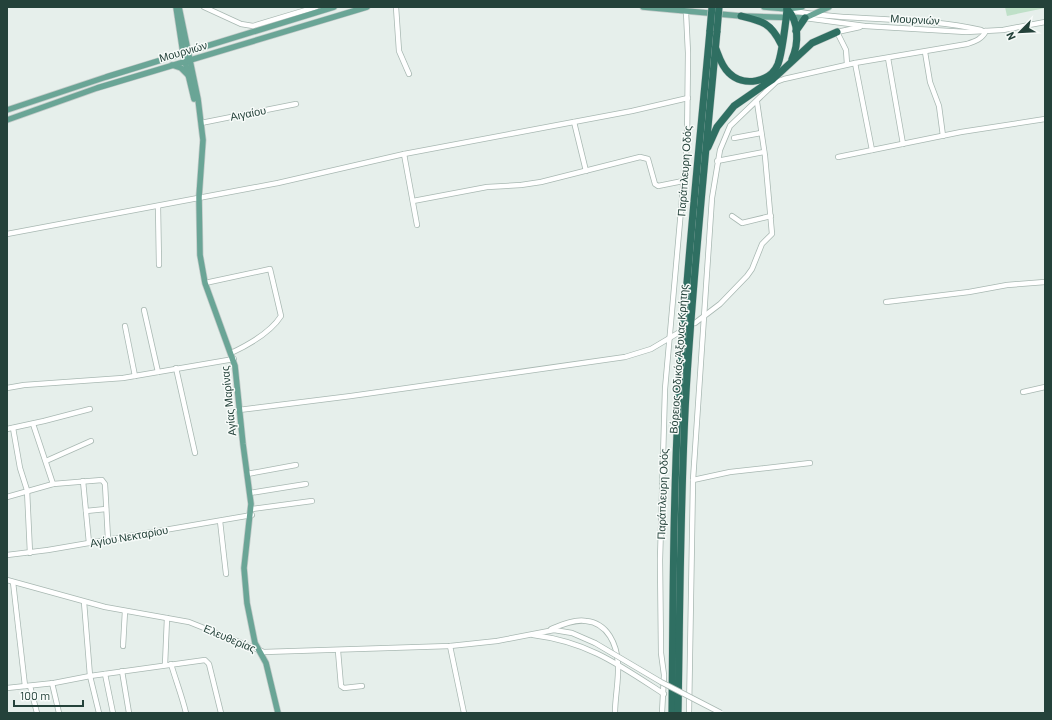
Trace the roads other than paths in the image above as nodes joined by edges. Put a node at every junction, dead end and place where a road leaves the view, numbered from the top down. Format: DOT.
graph roads {
  1 [pos="176,7"];
  2 [pos="179,7"];
  3 [pos="204,7"];
  4 [pos="316,7"];
  5 [pos="334,7"];
  6 [pos="367,7"];
  7 [pos="396,7"];
  8 [pos="643,7"];
  9 [pos="712,7"];
  10 [pos="719,7"];
  11 [pos="764,7"];
  12 [pos="802,7"];
  13 [pos="829,7"];
  14 [pos="787,9"];
  15 [pos="686,12"];
  16 [pos="811,14"];
  17 [pos="741,16"];
  18 [pos="790,17"];
  19 [pos="805,18"];
  20 [pos="1045,22"];
  21 [pos="865,26"];
  22 [pos="713,30"];
  23 [pos="796,31"];
  24 [pos="986,31"];
  25 [pos="837,32"];
  26 [pos="183,40"];
  27 [pos="781,45"];
  28 [pos="715,47"];
  29 [pos="200,49"];
  30 [pos="185,52"];
  31 [pos="925,52"];
  32 [pos="204,56"];
  33 [pos="170,57"];
  34 [pos="888,58"];
  35 [pos="187,61"];
  36 [pos="790,63"];
  37 [pos="855,63"];
  38 [pos="847,64"];
  39 [pos="172,65"];
  40 [pos="409,74"];
  41 [pos="191,75"];
  42 [pos="688,98"];
  43 [pos="757,102"];
  44 [pos="296,104"];
  45 [pos="7,110"];
  46 [pos="1045,119"];
  47 [pos="7,120"];
  48 [pos="201,122"];
  49 [pos="574,122"];
  50 [pos="761,133"];
  51 [pos="943,136"];
  52 [pos="734,138"];
  53 [pos="903,144"];
  54 [pos="872,150"];
  55 [pos="764,152"];
  56 [pos="705,153"];
  57 [pos="404,154"];
  58 [pos="838,157"];
  59 [pos="718,161"];
  60 [pos="586,171"];
  61 [pos="683,181"];
  62 [pos="199,197"];
  63 [pos="413,201"];
  64 [pos="158,206"];
  65 [pos="732,216"];
  66 [pos="771,216"];
  67 [pos="417,225"];
  68 [pos="7,234"];
  69 [pos="159,265"];
  70 [pos="1045,282"];
  71 [pos="205,283"];
  72 [pos="886,302"];
  73 [pos="144,310"];
  74 [pos="703,318"];
  75 [pos="695,323"];
  76 [pos="125,326"];
  77 [pos="678,333"];
  78 [pos="670,338"];
  79 [pos="231,353"];
  80 [pos="234,359"];
  81 [pos="176,368"];
  82 [pos="158,372"];
  83 [pos="135,376"];
  84 [pos="1045,387"];
  85 [pos="7,388"];
  86 [pos="1023,392"];
  87 [pos="90,409"];
  88 [pos="239,410"];
  89 [pos="32,424"];
  90 [pos="13,428"];
  91 [pos="7,429"];
  92 [pos="91,441"];
  93 [pos="195,453"];
  94 [pos="46,461"];
  95 [pos="810,463"];
  96 [pos="296,464"];
  97 [pos="247,474"];
  98 [pos="693,480"];
  99 [pos="84,481"];
  100 [pos="53,484"];
  101 [pos="306,484"];
  102 [pos="27,490"];
  103 [pos="250,493"];
  104 [pos="7,497"];
  105 [pos="312,501"];
  106 [pos="106,509"];
  107 [pos="252,509"];
  108 [pos="86,511"];
  109 [pos="252,516"];
  110 [pos="220,521"];
  111 [pos="108,539"];
  112 [pos="89,543"];
  113 [pos="30,553"];
  114 [pos="7,554"];
  115 [pos="226,574"];
  116 [pos="7,580"];
  117 [pos="13,582"];
  118 [pos="84,602"];
  119 [pos="125,611"];
  120 [pos="167,618"];
  121 [pos="545,631"];
  122 [pos="528,634"];
  123 [pos="123,646"];
  124 [pos="450,646"];
  125 [pos="257,649"];
  126 [pos="338,651"];
  127 [pos="171,664"];
  128 [pos="618,664"];
  129 [pos="165,665"];
  130 [pos="122,671"];
  131 [pos="105,674"];
  132 [pos="90,676"];
  133 [pos="52,683"];
  134 [pos="28,686"];
  135 [pos="362,686"];
  136 [pos="7,688"];
  137 [pos="664,694"];
  138 [pos="37,713"];
  139 [pos="59,713"];
  140 [pos="99,713"];
  141 [pos="112,713"];
  142 [pos="129,713"];
  143 [pos="186,713"];
  144 [pos="221,713"];
  145 [pos="278,713"];
  146 [pos="464,713"];
  147 [pos="615,713"];
  148 [pos="662,713"];
  149 [pos="672,713"];
  150 [pos="678,713"];
  151 [pos="689,713"];
  152 [pos="721,713"];
  1 -- 26 [label="main road, Αγίας Μαρίνας"];
  2 -- 26 [label="main road, Αγίας Μαρίνας"];
  3 -- 4 [label="street"];
  5 -- 29 [label="main road, Μουρνιών"];
  6 -- 32 [label="main road, Μουρνιών"];
  7 -- 40 [label="street"];
  8 -- 15 [label="main road, Μουρνιών"];
  9 -- 22 [label="highway, Βόρειος Οδικός Άξονας Κρήτης, bridge"];
  10 -- 22 [label="highway, Βόρειος Οδικός Άξονας Κρήτης, bridge"];
  11 -- 14 [label="main road"];
  12 -- 14 [label="main road"];
  13 -- 16 [label="main road"];
  14 -- 16 [label="street, Μουρνιών"];
  14 -- 18 [label="highway"];
  15 -- 17 [label="main road, Μουρνιών"];
  15 -- 42 [label="street, Παράπλευρη Οδός"];
  16 -- 19 [label="main road"];
  16 -- 24 [label="street, Μουρνιών"];
  17 -- 18 [label="main road, Μουρνιών"];
  17 -- 27 [label="highway"];
  18 -- 19 [label="main road, Μουρνιών"];
  18 -- 23 [label="highway"];
  18 -- 27 [label="highway"];
  19 -- 21 [label="street, Μουρνιών"];
  19 -- 23 [label="highway"];
  20 -- 24 [label="street"];
  21 -- 24 [label="street, Μουρνιών"];
  21 -- 25 [label="street"];
  22 -- 28 [label="highway, Βόρειος Οδικός Άξονας Κρήτης"];
  22 -- 149 [label="highway, Βόρειος Οδικός Άξονας Κρήτης"];
  23 -- 36 [label="highway"];
  24 -- 31 [label="street"];
  25 -- 36 [label="highway"];
  25 -- 38 [label="street"];
  26 -- 29 [label="main road"];
  26 -- 30 [label="main road, Αγίας Μαρίνας"];
  26 -- 33 [label="main road"];
  27 -- 28 [label="highway"];
  28 -- 56 [label="highway, Βόρειος Οδικός Άξονας Κρήτης"];
  29 -- 30 [label="main road, Μουρνιών"];
  30 -- 33 [label="main road, Μουρνιών"];
  30 -- 35 [label="main road, Αγίας Μαρίνας"];
  31 -- 34 [label="street"];
  31 -- 51 [label="street"];
  32 -- 35 [label="main road, Μουρνιών"];
  32 -- 41 [label="main road"];
  33 -- 45 [label="main road, Μουρνιών"];
  34 -- 37 [label="street"];
  34 -- 53 [label="street"];
  35 -- 39 [label="main road, Μουρνιών"];
  35 -- 41 [label="main road, Αγίας Μαρίνας"];
  36 -- 56 [label="highway"];
  37 -- 38 [label="street"];
  37 -- 54 [label="street"];
  38 -- 43 [label="street"];
  39 -- 41 [label="main road"];
  39 -- 47 [label="main road, Μουρνιών"];
  41 -- 48 [label="main road, Αγίας Μαρίνας"];
  42 -- 49 [label="street"];
  42 -- 61 [label="street, Παράπλευρη Οδός"];
  43 -- 50 [label="street"];
  43 -- 59 [label="street"];
  44 -- 48 [label="street, Αιγαίου"];
  46 -- 51 [label="street"];
  48 -- 62 [label="main road, Αγίας Μαρίνας"];
  49 -- 57 [label="street"];
  49 -- 60 [label="street"];
  50 -- 52 [label="street"];
  50 -- 55 [label="street"];
  51 -- 53 [label="street"];
  53 -- 54 [label="street"];
  54 -- 58 [label="street"];
  55 -- 59 [label="street"];
  55 -- 66 [label="street"];
  56 -- 150 [label="highway, Βόρειος Οδικός Άξονας Κρήτης"];
  57 -- 62 [label="street"];
  57 -- 63 [label="street"];
  59 -- 74 [label="street"];
  60 -- 61 [label="street"];
  60 -- 63 [label="street"];
  61 -- 78 [label="street, Παράπλευρη Οδός"];
  62 -- 64 [label="street"];
  62 -- 71 [label="main road, Αγίας Μαρίνας"];
  63 -- 67 [label="street"];
  64 -- 68 [label="street"];
  64 -- 69 [label="street"];
  65 -- 66 [label="street"];
  66 -- 74 [label="street"];
  70 -- 72 [label="street"];
  71 -- 79 [label="main road, Αγίας Μαρίνας"];
  71 -- 79 [label="street"];
  73 -- 82 [label="street"];
  74 -- 75 [label="street"];
  74 -- 98 [label="street"];
  76 -- 83 [label="street"];
  77 -- 78 [label="street"];
  78 -- 88 [label="street"];
  78 -- 137 [label="street, Παράπλευρη Οδός"];
  79 -- 80 [label="main road, Αγίας Μαρίνας"];
  80 -- 81 [label="street"];
  80 -- 88 [label="main road, Αγίας Μαρίνας"];
  81 -- 82 [label="street"];
  81 -- 93 [label="street"];
  82 -- 83 [label="street"];
  83 -- 85 [label="street"];
  84 -- 86 [label="street"];
  87 -- 89 [label="street"];
  88 -- 97 [label="main road, Αγίας Μαρίνας"];
  89 -- 90 [label="street"];
  89 -- 94 [label="street"];
  90 -- 91 [label="street"];
  90 -- 102 [label="street"];
  92 -- 94 [label="street"];
  94 -- 100 [label="street"];
  95 -- 98 [label="street"];
  96 -- 97 [label="street"];
  97 -- 103 [label="main road, Αγίας Μαρίνας"];
  98 -- 151 [label="street"];
  99 -- 100 [label="street"];
  99 -- 106 [label="street"];
  99 -- 108 [label="street"];
  100 -- 102 [label="street"];
  101 -- 103 [label="street"];
  102 -- 104 [label="street"];
  102 -- 113 [label="street"];
  103 -- 107 [label="main road, Αγίας Μαρίνας"];
  105 -- 107 [label="street"];
  106 -- 108 [label="street"];
  106 -- 111 [label="street"];
  107 -- 109 [label="main road, Αγίας Μαρίνας"];
  108 -- 112 [label="street"];
  109 -- 110 [label="street, Αγίου Νεκταρίου"];
  109 -- 125 [label="main road, Αγίας Μαρίνας"];
  110 -- 111 [label="street, Αγίου Νεκταρίου"];
  110 -- 115 [label="street"];
  111 -- 112 [label="street, Αγίου Νεκταρίου"];
  112 -- 113 [label="street, Αγίου Νεκταρίου"];
  113 -- 114 [label="street, Αγίου Νεκταρίου"];
  116 -- 117 [label="street, Ελευθερίας"];
  117 -- 118 [label="street, Ελευθερίας"];
  117 -- 134 [label="street"];
  118 -- 119 [label="street, Ελευθερίας"];
  118 -- 132 [label="street"];
  119 -- 120 [label="street, Ελευθερίας"];
  119 -- 123 [label="street"];
  120 -- 125 [label="street, Ελευθερίας"];
  120 -- 129 [label="street"];
  121 -- 122 [label="street, Ελευθερίας"];
  121 -- 128 [label="street"];
  121 -- 152 [label="street, bridge"];
  122 -- 124 [label="street, Ελευθερίας"];
  122 -- 128 [label="street"];
  124 -- 126 [label="street, Ελευθερίας"];
  124 -- 146 [label="street"];
  125 -- 126 [label="street, Ελευθερίας"];
  125 -- 145 [label="main road, Αγίας Μαρίνας"];
  126 -- 135 [label="street"];
  127 -- 129 [label="street"];
  127 -- 143 [label="street"];
  127 -- 144 [label="street"];
  128 -- 137 [label="street"];
  128 -- 147 [label="street"];
  129 -- 130 [label="street"];
  130 -- 131 [label="street"];
  130 -- 142 [label="street"];
  131 -- 132 [label="street"];
  131 -- 141 [label="street"];
  132 -- 133 [label="street"];
  132 -- 140 [label="street"];
  133 -- 134 [label="street"];
  133 -- 139 [label="street"];
  134 -- 136 [label="street"];
  134 -- 138 [label="street"];
  137 -- 148 [label="street, Παράπλευρη Οδός"];
}
